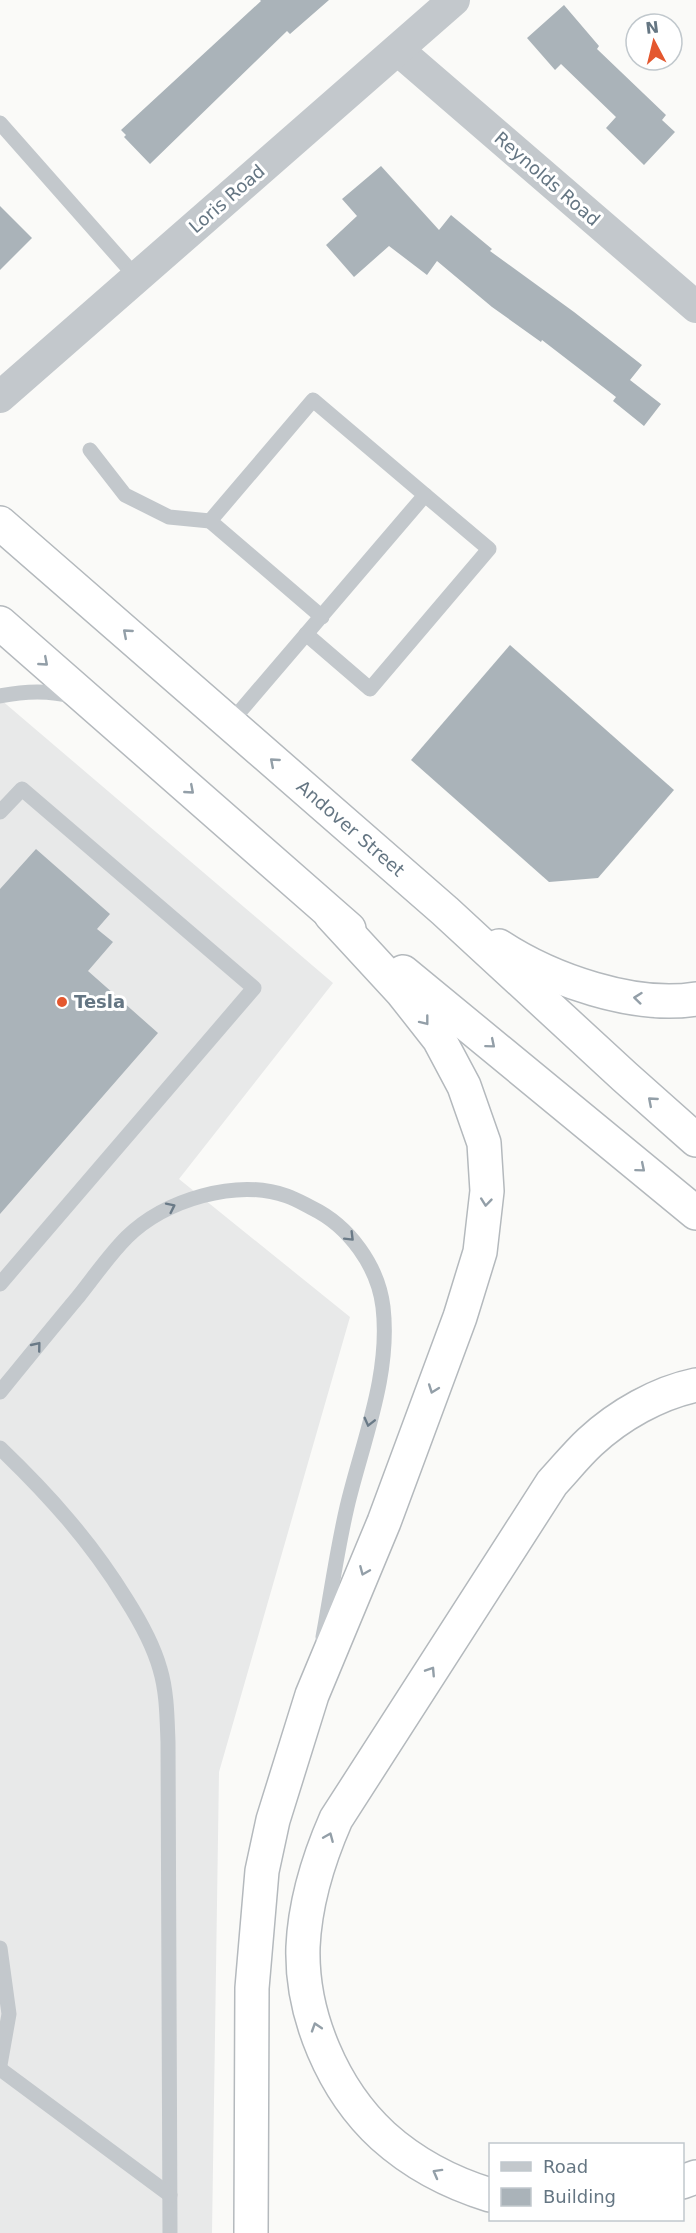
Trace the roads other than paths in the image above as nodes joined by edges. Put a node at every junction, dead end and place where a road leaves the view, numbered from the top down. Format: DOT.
graph roads {
  1 [pos="454,0"];
  2 [pos="398,50"];
  3 [pos="0,123"];
  4 [pos="137,278"];
  5 [pos="696,307"];
  6 [pos="0,397"];
  7 [pos="90,450"];
  8 [pos="425,495"];
  9 [pos="210,521"];
  10 [pos="0,523"];
  11 [pos="322,616"];
  12 [pos="0,623"];
  13 [pos="306,634"];
  14 [pos="0,696"];
  15 [pos="90,702"];
  16 [pos="230,723"];
  17 [pos="0,812"];
  18 [pos="445,911"];
  19 [pos="331,915"];
  20 [pos="696,999"];
  21 [pos="696,1140"];
  22 [pos="696,1213"];
  23 [pos="0,1284"];
  24 [pos="696,1385"];
  25 [pos="0,1392"];
  26 [pos="0,1448"];
  27 [pos="312,1695"];
  28 [pos="0,1948"];
  29 [pos="0,2067"];
  30 [pos="170,2195"];
  31 [pos="489,2195"];
  32 [pos="170,2233"];
  33 [pos="251,2233"];
  1 -- 2 [label="street, Loris Road"];
  2 -- 4 [label="street, Loris Road"];
  2 -- 5 [label="street, Reynolds Road"];
  3 -- 4 [label="lane"];
  4 -- 6 [label="street, Loris Road"];
  7 -- 9 [label="lane"];
  8 -- 9 [label="lane"];
  8 -- 11 [label="lane"];
  8 -- 13 [label="lane"];
  9 -- 11 [label="lane"];
  16 -- 10 [label="highway, Andover Street, one-way"];
  11 -- 13 [label="lane"];
  12 -- 15 [label="highway, one-way"];
  13 -- 16 [label="lane"];
  14 -- 15 [label="lane"];
  15 -- 19 [label="highway, one-way"];
  18 -- 16 [label="highway, Andover Street, one-way"];
  17 -- 23 [label="lane"];
  20 -- 18 [label="highway, one-way"];
  21 -- 18 [label="highway, Andover Street, one-way"];
  19 -- 22 [label="highway, one-way"];
  19 -- 27 [label="highway, one-way"];
  31 -- 24 [label="highway, one-way"];
  25 -- 27 [label="lane, one-way"];
  26 -- 30 [label="lane"];
  27 -- 33 [label="highway"];
  28 -- 29 [label="lane"];
  29 -- 30 [label="lane"];
  30 -- 32 [label="lane"];
}
